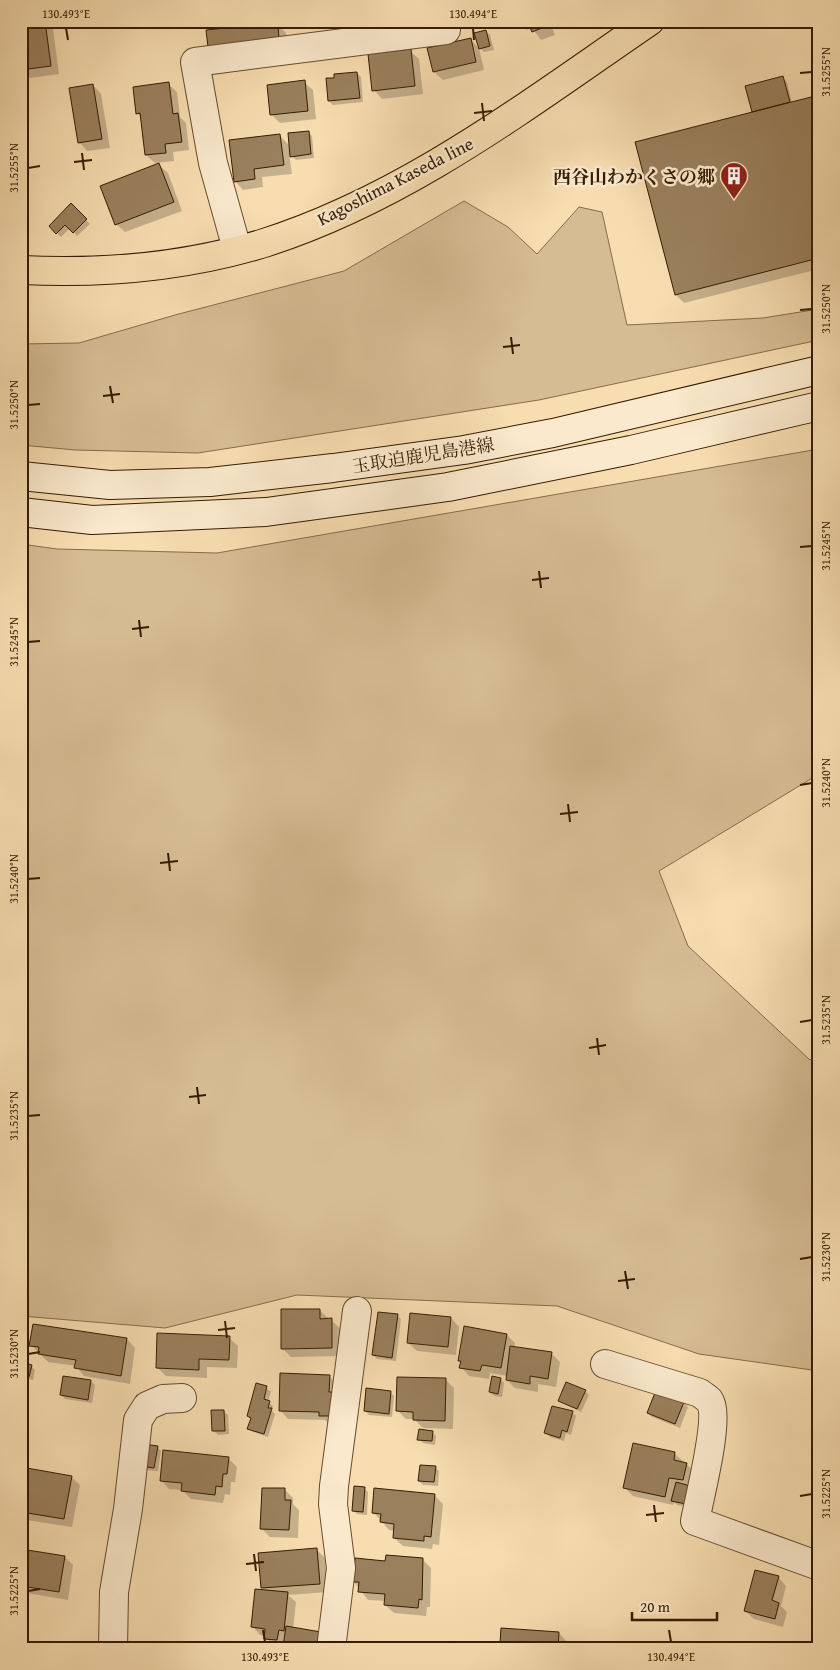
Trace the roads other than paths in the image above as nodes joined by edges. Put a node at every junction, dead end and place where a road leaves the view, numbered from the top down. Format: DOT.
graph roads {
  1 [pos="650,21"];
  2 [pos="623,29"];
  3 [pos="446,30"];
  4 [pos="237,249"];
  5 [pos="21,270"];
  6 [pos="819,370"];
  7 [pos="819,406"];
  8 [pos="21,476"];
  9 [pos="21,512"];
  10 [pos="357,1311"];
  11 [pos="605,1364"];
  12 [pos="182,1398"];
  13 [pos="819,1566"];
  14 [pos="114,1649"];
  15 [pos="331,1649"];
  1 -- 2 [label="main road, Kagoshima Kaseda line"];
  2 -- 4 [label="main road, Kagoshima Kaseda line"];
  3 -- 4 [label="main road"];
  4 -- 5 [label="main road, Kagoshima Kaseda line"];
  6 -- 8 [label="main road, 玉取迫鹿児島港線"];
  7 -- 9 [label="main road, 玉取迫鹿児島港線"];
  10 -- 15 [label="main road"];
  11 -- 13 [label="main road"];
  12 -- 14 [label="main road"];
}
